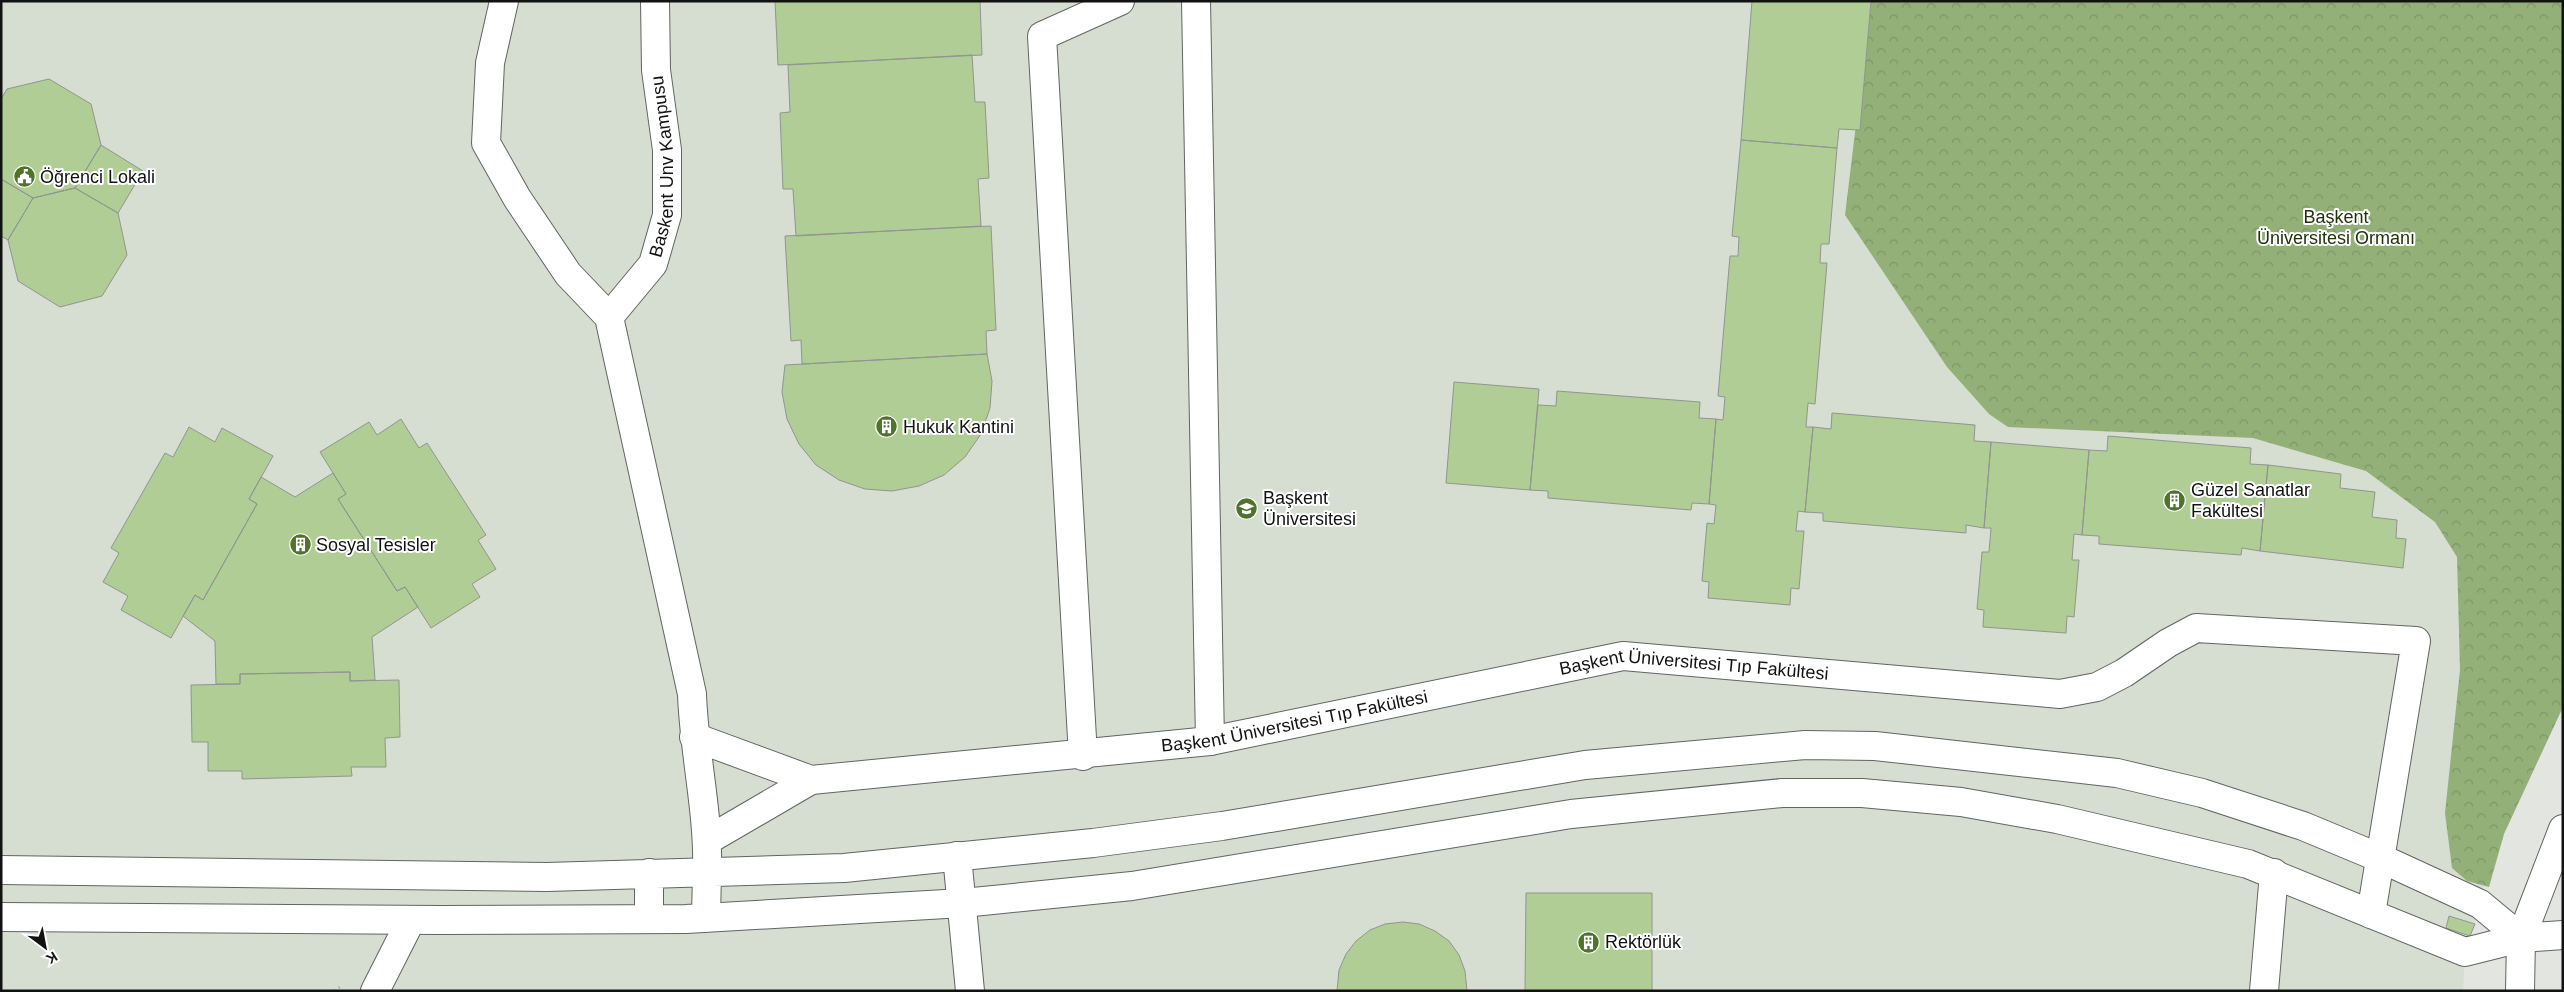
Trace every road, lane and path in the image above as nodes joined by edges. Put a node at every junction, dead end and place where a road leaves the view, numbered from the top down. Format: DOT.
graph roads {
  1 [pos="504,1"];
  2 [pos="655,1"];
  3 [pos="1120,1"];
  4 [pos="1196,1"];
  5 [pos="609,317"];
  6 [pos="694,736"];
  7 [pos="1210,742"];
  8 [pos="1083,756"];
  9 [pos="810,780"];
  10 [pos="2563,829"];
  11 [pos="708,840"];
  12 [pos="957,856"];
  13 [pos="2380,858"];
  14 [pos="1,870"];
  15 [pos="707,872"];
  16 [pos="649,874"];
  17 [pos="2274,874"];
  18 [pos="963,903"];
  19 [pos="2370,914"];
  20 [pos="1,917"];
  21 [pos="706,918"];
  22 [pos="649,919"];
  23 [pos="411,920"];
  24 [pos="2563,935"];
  25 [pos="2521,938"];
  26 [pos="375,991"];
  27 [pos="970,991"];
  28 [pos="2264,991"];
  29 [pos="2520,991"];
  1 -- 5 [label="street"];
  2 -- 5 [label="street, Baskent Unv Kampusu"];
  3 -- 8 [label="street"];
  4 -- 7 [label="street"];
  5 -- 6 [label="street"];
  6 -- 9 [label="street, Başkent Üniversitesi Tıp Fakültesi"];
  6 -- 11 [label="street"];
  7 -- 8 [label="street, Başkent Üniversitesi Tıp Fakültesi"];
  7 -- 13 [label="street, Başkent Üniversitesi Tıp Fakültesi"];
  8 -- 9 [label="street, Başkent Üniversitesi Tıp Fakültesi"];
  9 -- 11 [label="street"];
  10 -- 25 [label="street"];
  11 -- 15 [label="street"];
  12 -- 13 [label="street"];
  12 -- 15 [label="street"];
  12 -- 18 [label="street"];
  13 -- 19 [label="street, Başkent Üniversitesi Tıp Fakültesi"];
  13 -- 25 [label="street"];
  14 -- 16 [label="street"];
  15 -- 16 [label="street"];
  15 -- 21 [label="street"];
  16 -- 22 [label="street"];
  17 -- 18 [label="street"];
  17 -- 19 [label="street"];
  17 -- 28 [label="street"];
  18 -- 21 [label="street"];
  18 -- 27 [label="street"];
  19 -- 25 [label="street"];
  20 -- 23 [label="street"];
  21 -- 22 [label="street"];
  22 -- 23 [label="street"];
  23 -- 26 [label="street"];
  24 -- 25 [label="street"];
  25 -- 29 [label="street"];
}
